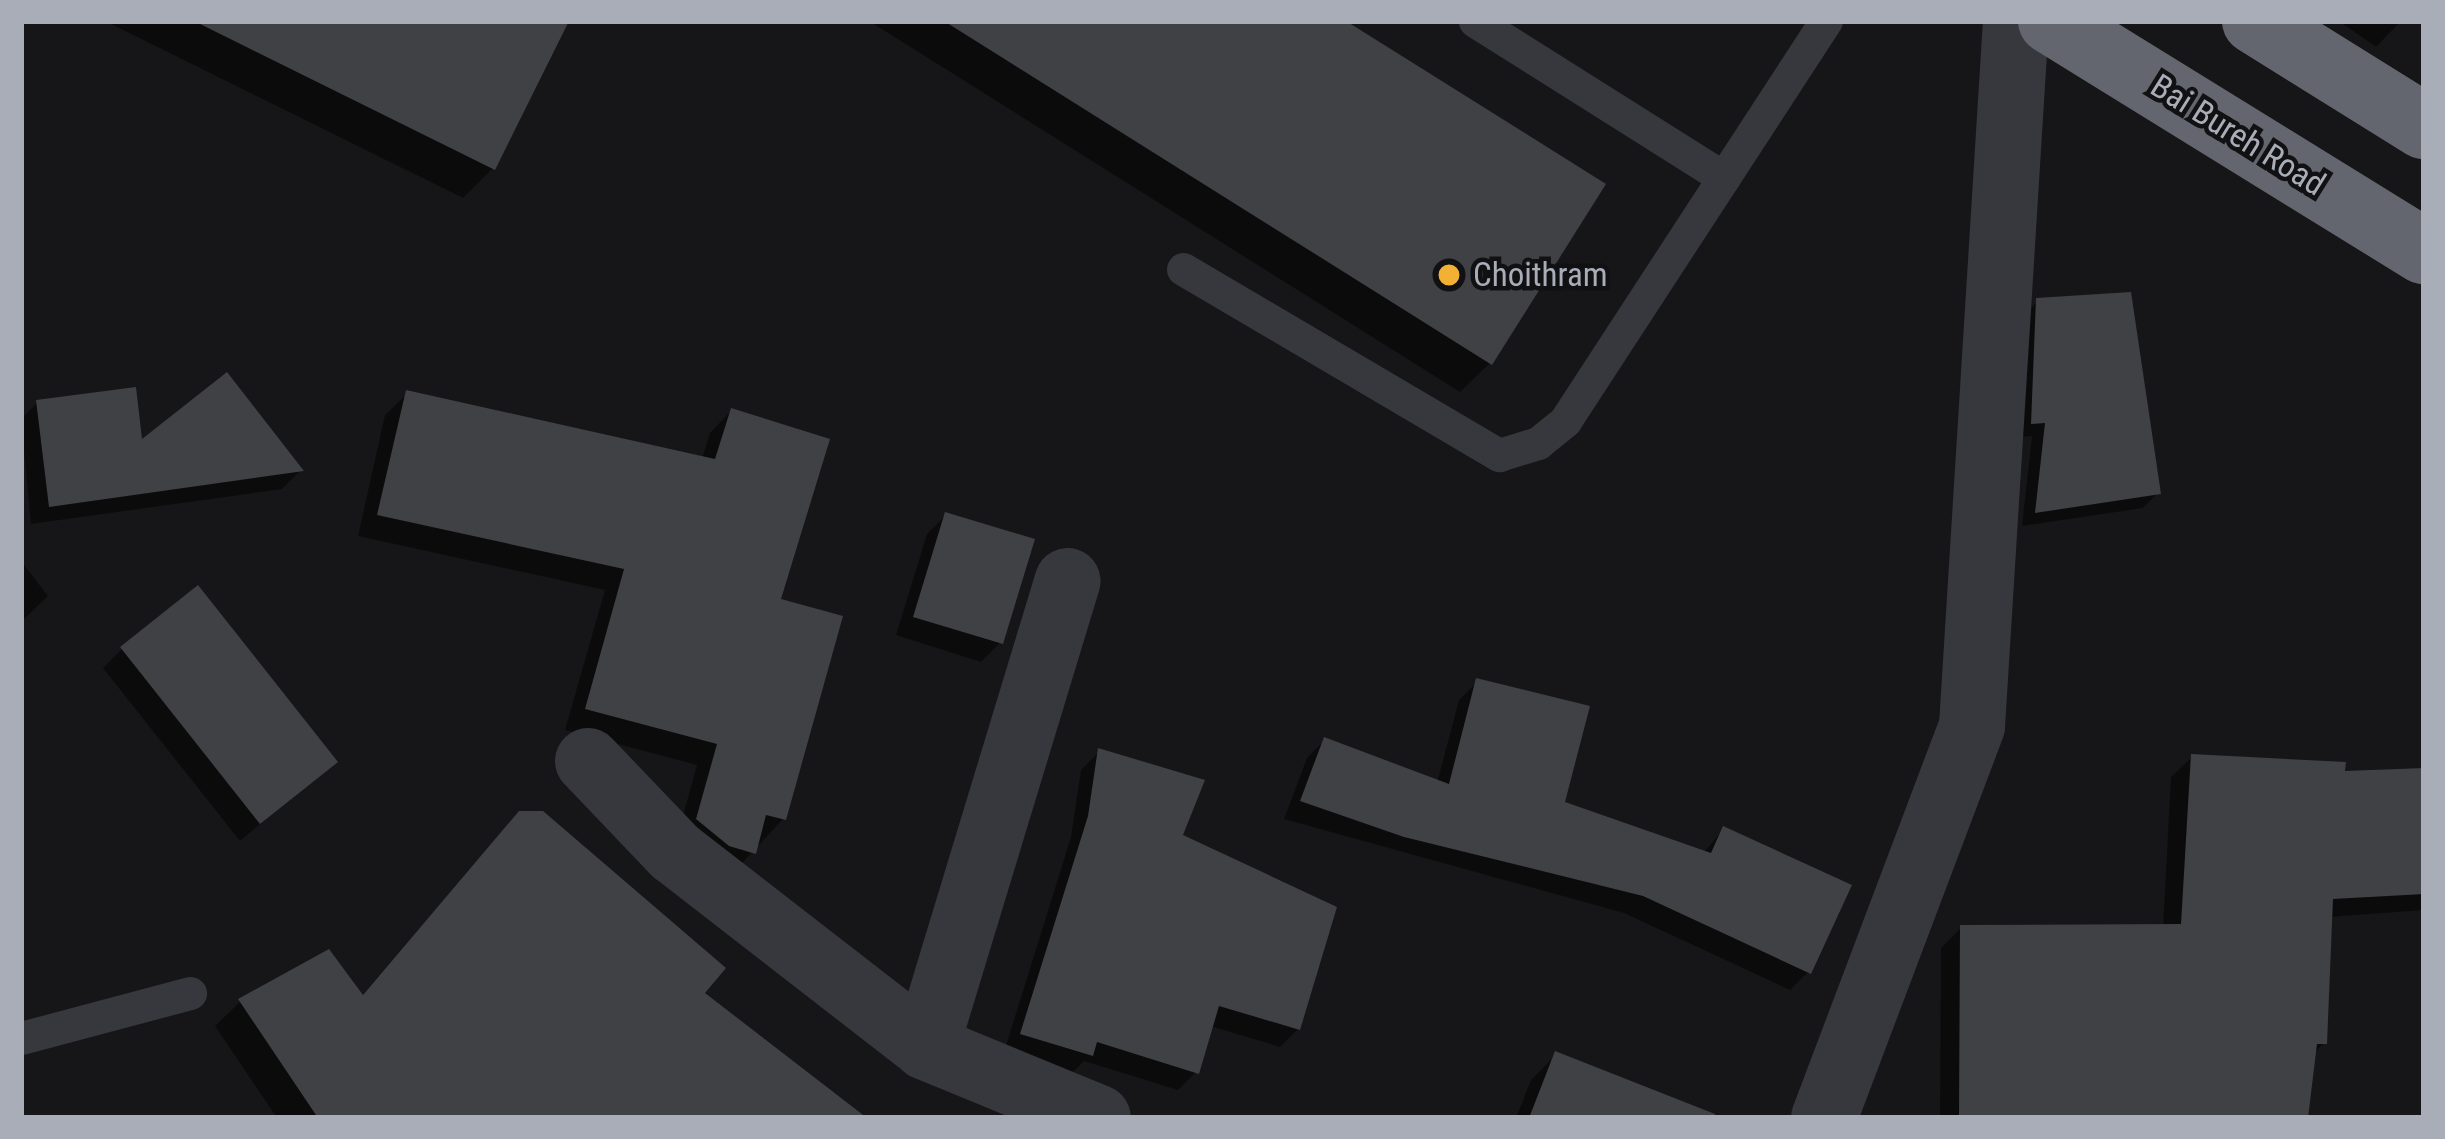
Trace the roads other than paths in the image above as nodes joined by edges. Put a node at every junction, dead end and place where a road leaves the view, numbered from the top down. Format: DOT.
graph roads {
  1 [pos="1475,21"];
  2 [pos="1826,21"];
  3 [pos="2016,21"];
  4 [pos="2051,21"];
  5 [pos="2255,21"];
  6 [pos="2424,126"];
  7 [pos="1724,178"];
  8 [pos="2424,251"];
  9 [pos="1183,269"];
  10 [pos="1068,581"];
  11 [pos="588,761"];
  12 [pos="190,993"];
  13 [pos="21,1038"];
  14 [pos="926,1047"];
  15 [pos="1098,1118"];
  16 [pos="1824,1118"];
  1 -- 7 [label="lane"];
  2 -- 7 [label="lane"];
  3 -- 16 [label="street"];
  4 -- 8 [label="highway, Bai Bureh Road"];
  5 -- 6 [label="highway"];
  7 -- 9 [label="lane"];
  10 -- 14 [label="street"];
  11 -- 14 [label="street"];
  12 -- 13 [label="lane"];
  14 -- 15 [label="street"];
}
